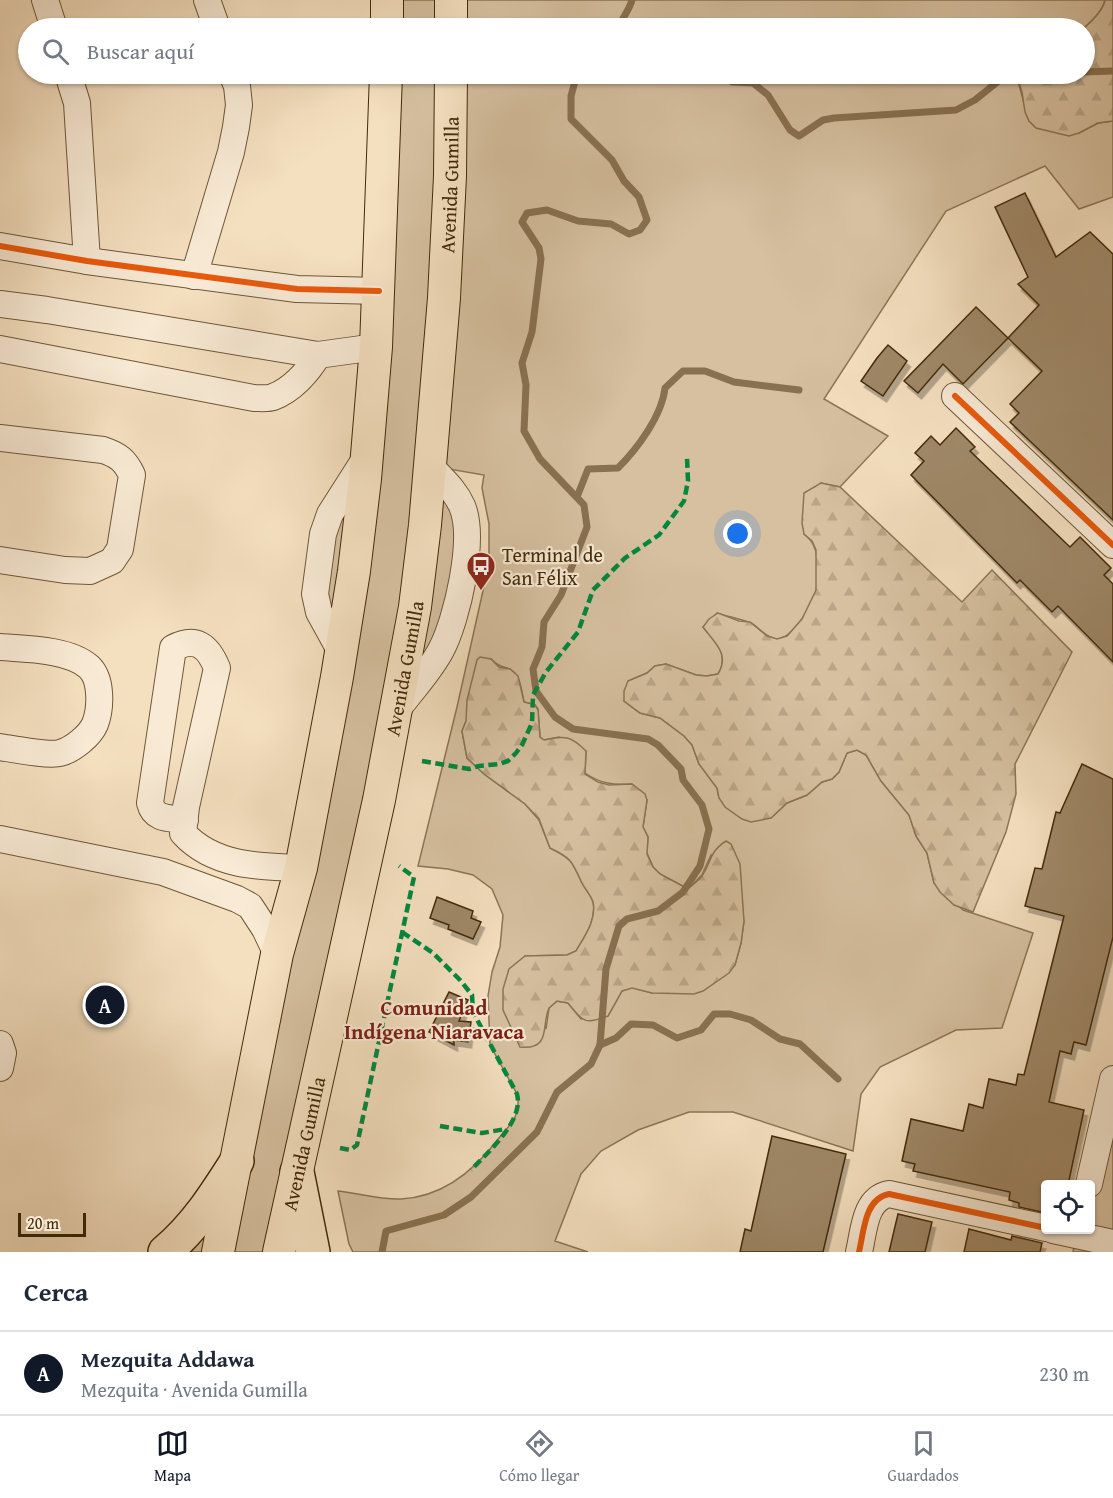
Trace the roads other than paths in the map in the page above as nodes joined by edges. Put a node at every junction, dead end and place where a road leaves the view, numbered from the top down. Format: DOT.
graph roads {
  1 [pos="45,0"];
  2 [pos="207,0"];
  3 [pos="387,0"];
  4 [pos="451,0"];
  5 [pos="51,18"];
  6 [pos="213,18"];
  7 [pos="387,18"];
  8 [pos="451,18"];
  9 [pos="71,84"];
  10 [pos="236,84"];
  11 [pos="386,84"];
  12 [pos="452,84"];
  13 [pos="0,246"];
  14 [pos="87,261"];
  15 [pos="194,276"];
  16 [pos="379,291"];
  17 [pos="0,304"];
  18 [pos="376,348"];
  19 [pos="0,349"];
  20 [pos="318,355"];
  21 [pos="955,396"];
  22 [pos="0,438"];
  23 [pos="430,466"];
  24 [pos="1113,545"];
  25 [pos="0,560"];
  26 [pos="0,647"];
  27 [pos="397,710"];
  28 [pos="0,747"];
  29 [pos="184,827"];
  30 [pos="0,839"];
  31 [pos="301,868"];
  32 [pos="163,872"];
  33 [pos="277,954"];
  34 [pos="0,1044"];
  35 [pos="0,1068"];
  36 [pos="1113,1079"];
  37 [pos="237,1161"];
  38 [pos="297,1172"];
  39 [pos="1090,1180"];
  40 [pos="1041,1227"];
  41 [pos="1076,1239"];
  42 [pos="1113,1243"];
  43 [pos="165,1252"];
  44 [pos="218,1252"];
  45 [pos="279,1252"];
  46 [pos="313,1252"];
  47 [pos="859,1252"];
  1 -- 5 [label="street"];
  2 -- 6 [label="street"];
  3 -- 7 [label="main road"];
  4 -- 8 [label="main road"];
  9 -- 14 [label="street"];
  10 -- 15 [label="street"];
  11 -- 16 [label="main road"];
  12 -- 23 [label="main road, Avenida Gumilla"];
  13 -- 14 [label="street"];
  14 -- 15 [label="street"];
  15 -- 16 [label="street"];
  16 -- 18 [label="main road"];
  17 -- 20 [label="street"];
  18 -- 20 [label="street"];
  18 -- 31 [label="main road"];
  19 -- 20 [label="street"];
  21 -- 24 [label="street"];
  22 -- 25 [label="street"];
  23 -- 27 [label="main road, Avenida Gumilla"];
  23 -- 27 [label="street"];
  26 -- 28 [label="street"];
  27 -- 38 [label="main road, Avenida Gumilla"];
  29 -- 29 [label="street"];
  29 -- 31 [label="street"];
  29 -- 32 [label="street"];
  30 -- 32 [label="street"];
  31 -- 33 [label="main road"];
  32 -- 33 [label="street"];
  33 -- 37 [label="main road"];
  34 -- 35 [label="street"];
  36 -- 39 [label="street"];
  37 -- 43 [label="highway"];
  37 -- 44 [label="main road"];
  38 -- 45 [label="main road, Avenida Gumilla"];
  38 -- 46 [label="highway"];
  40 -- 47 [label="street"];
  41 -- 42 [label="street"];
}
